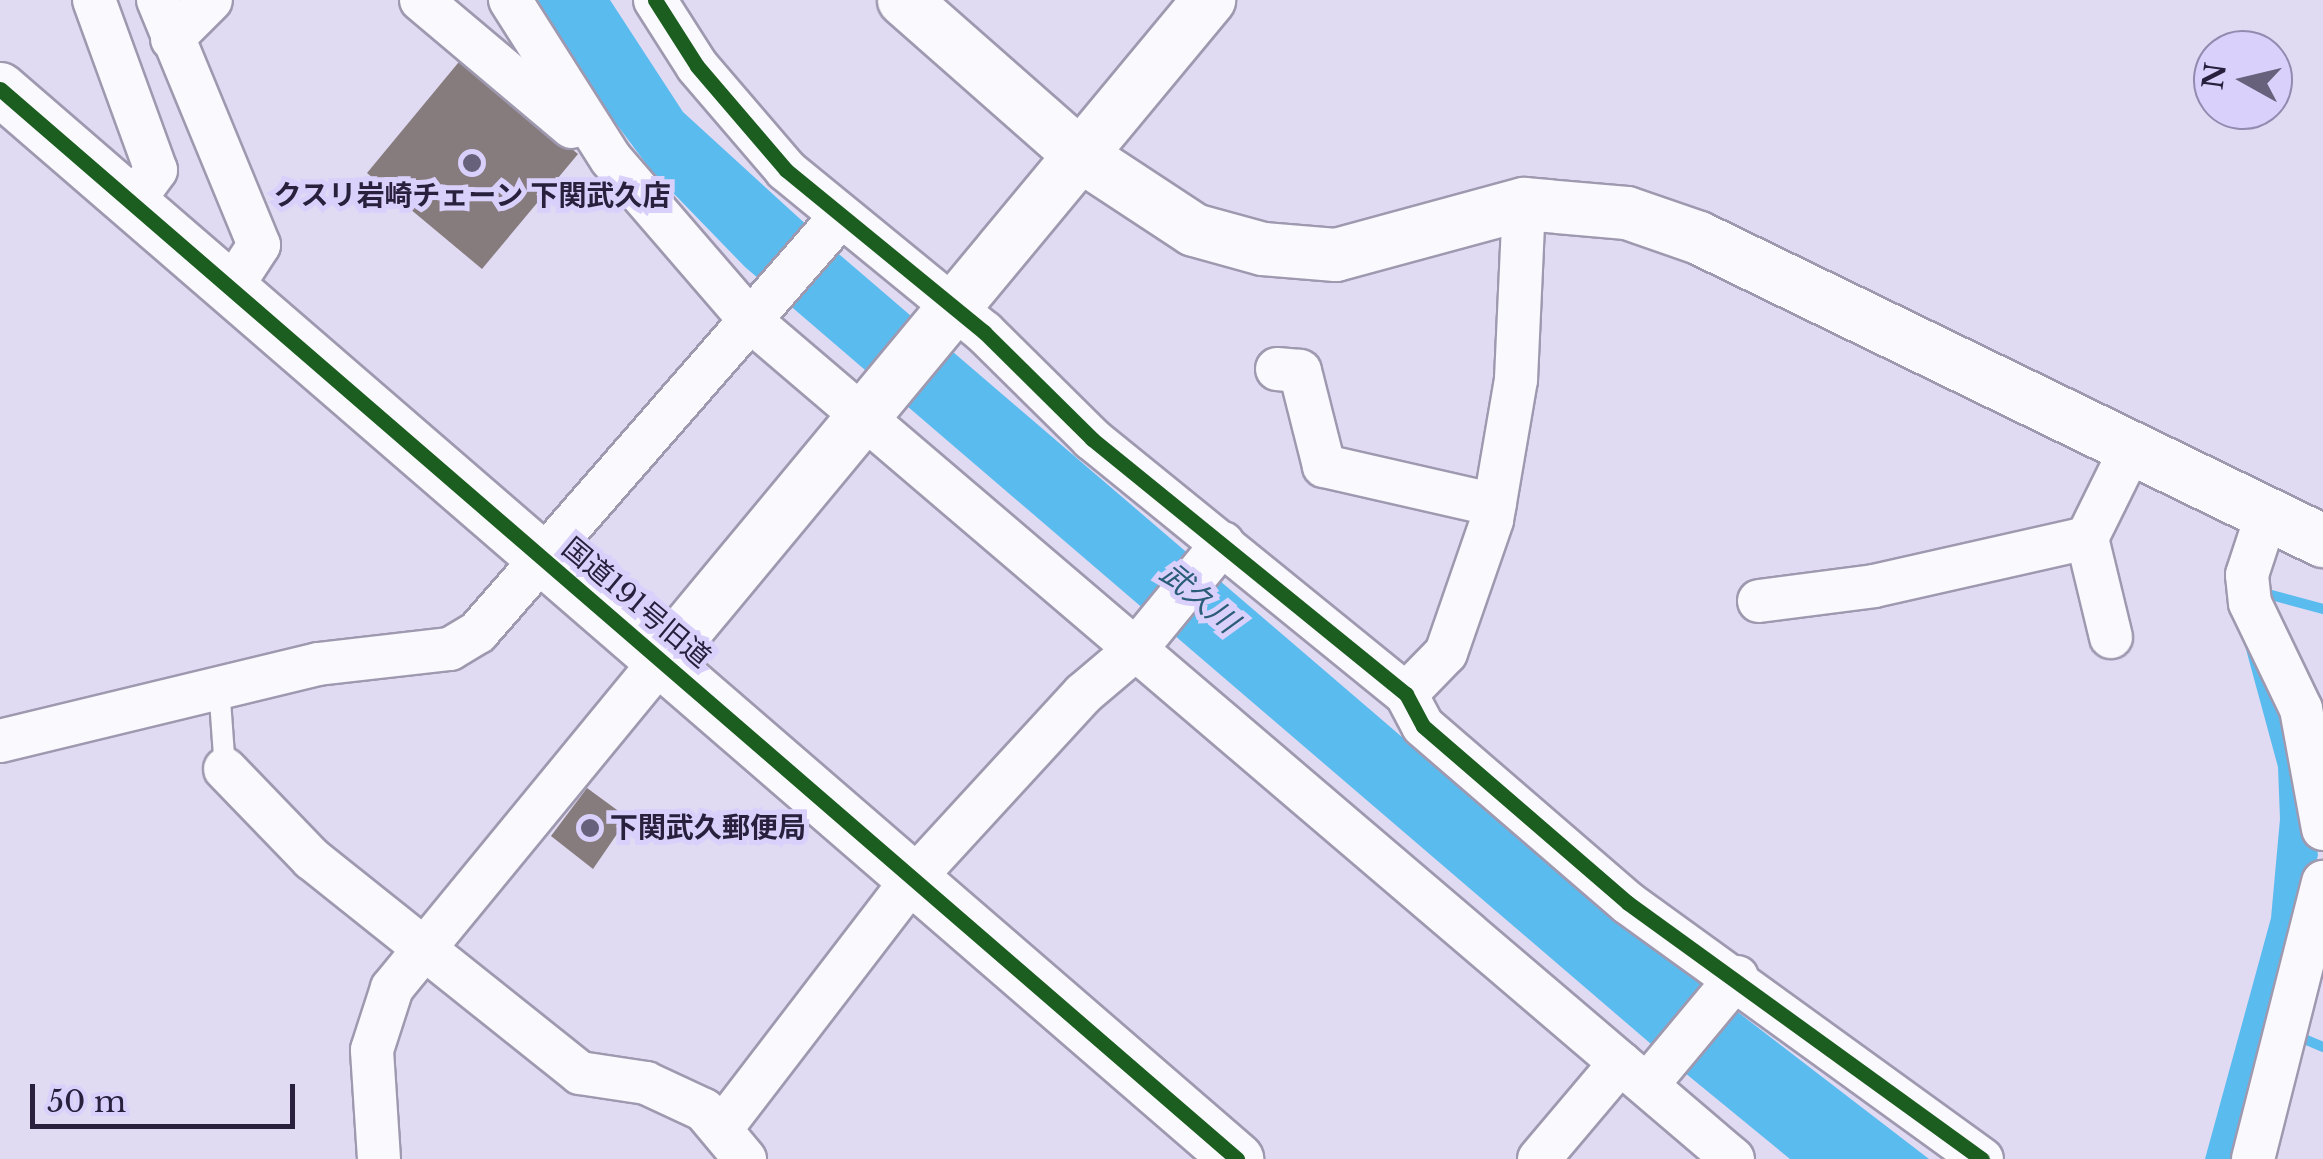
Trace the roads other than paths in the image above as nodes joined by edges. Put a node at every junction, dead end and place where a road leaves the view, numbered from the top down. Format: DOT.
graph roads {
  1 [pos="94,0"];
  2 [pos="211,0"];
  3 [pos="421,0"];
  4 [pos="510,0"];
  5 [pos="655,0"];
  6 [pos="904,0"];
  7 [pos="1209,0"];
  8 [pos="165,19"];
  9 [pos="0,89"];
  10 [pos="1080,156"];
  11 [pos="611,159"];
  12 [pos="132,203"];
  13 [pos="1524,204"];
  14 [pos="836,221"];
  15 [pos="230,288"];
  16 [pos="949,312"];
  17 [pos="756,315"];
  18 [pos="1277,368"];
  19 [pos="871,406"];
  20 [pos="2132,448"];
  21 [pos="1495,504"];
  22 [pos="2267,514"];
  23 [pos="2087,538"];
  24 [pos="2323,541"];
  25 [pos="1218,550"];
  26 [pos="541,557"];
  27 [pos="1759,602"];
  28 [pos="2111,636"];
  29 [pos="1141,644"];
  30 [pos="664,657"];
  31 [pos="219,684"];
  32 [pos="1406,694"];
  33 [pos="0,740"];
  34 [pos="225,769"];
  35 [pos="2323,829"];
  36 [pos="913,878"];
  37 [pos="2323,882"];
  38 [pos="423,950"];
  39 [pos="1734,981"];
  40 [pos="2304,1006"];
  41 [pos="1639,1068"];
  42 [pos="726,1145"];
  43 [pos="382,1158"];
  44 [pos="1237,1159"];
  45 [pos="1540,1159"];
  46 [pos="1733,1159"];
  47 [pos="1982,1159"];
  48 [pos="2254,1159"];
  1 -- 12 [label="street"];
  2 -- 8 [label="street"];
  3 -- 11 [label="street"];
  4 -- 11 [label="street"];
  5 -- 14 [label="street"];
  6 -- 10 [label="street"];
  7 -- 10 [label="street"];
  8 -- 15 [label="street"];
  9 -- 12 [label="street, 国道191号旧道"];
  10 -- 13 [label="street"];
  10 -- 16 [label="street"];
  11 -- 17 [label="street"];
  12 -- 15 [label="street, 国道191号旧道"];
  13 -- 20 [label="street"];
  13 -- 21 [label="street"];
  14 -- 16 [label="street"];
  14 -- 17 [label="street"];
  15 -- 26 [label="street, 国道191号旧道"];
  16 -- 19 [label="street"];
  16 -- 25 [label="street"];
  17 -- 19 [label="street"];
  17 -- 26 [label="street"];
  18 -- 21 [label="street"];
  19 -- 29 [label="street"];
  19 -- 30 [label="street"];
  20 -- 22 [label="street"];
  20 -- 23 [label="street"];
  21 -- 32 [label="street"];
  22 -- 24 [label="street"];
  22 -- 35 [label="street"];
  23 -- 27 [label="street"];
  23 -- 28 [label="street"];
  25 -- 29 [label="street"];
  25 -- 32 [label="street"];
  26 -- 30 [label="street, 国道191号旧道"];
  26 -- 31 [label="street"];
  29 -- 36 [label="street"];
  29 -- 41 [label="street"];
  30 -- 36 [label="street, 国道191号旧道"];
  30 -- 38 [label="street"];
  31 -- 33 [label="street"];
  31 -- 34 [label="lane"];
  32 -- 39 [label="street"];
  34 -- 38 [label="street"];
  36 -- 42 [label="street"];
  36 -- 44 [label="street, 国道191号旧道"];
  37 -- 40 [label="street"];
  38 -- 42 [label="street"];
  38 -- 43 [label="street"];
  39 -- 41 [label="street"];
  39 -- 47 [label="street"];
  40 -- 48 [label="street"];
  41 -- 45 [label="street"];
  41 -- 46 [label="street"];
}
